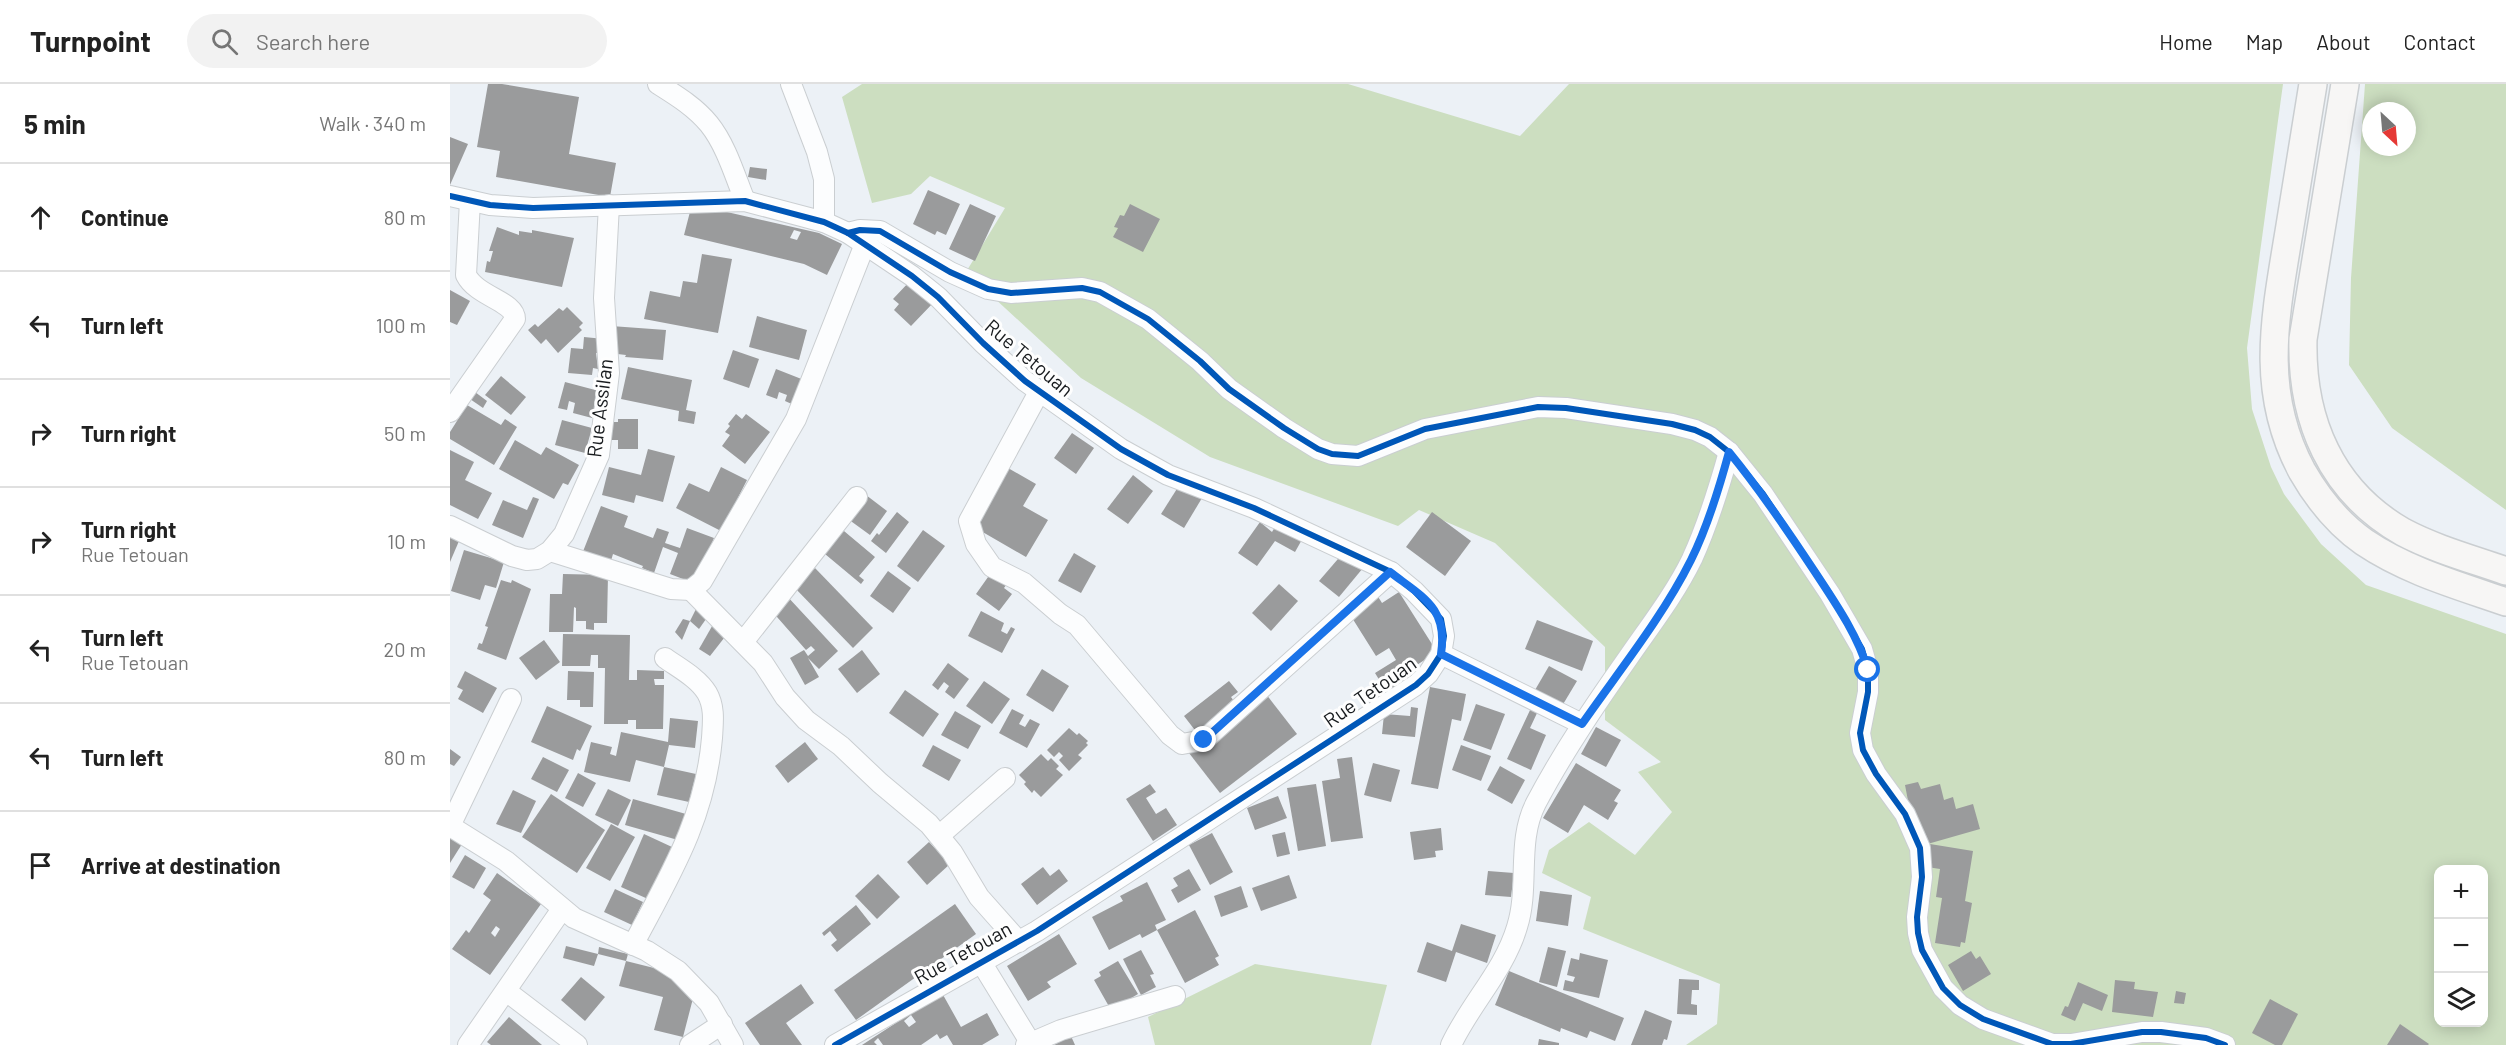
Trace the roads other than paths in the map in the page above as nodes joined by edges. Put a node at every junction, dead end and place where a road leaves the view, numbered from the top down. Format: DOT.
graph roads {
  1 [pos="658,84"];
  2 [pos="791,84"];
  3 [pos="2313,84"];
  4 [pos="2345,84"];
  5 [pos="450,196"];
  6 [pos="470,201"];
  7 [pos="745,201"];
  8 [pos="609,205"];
  9 [pos="824,222"];
  10 [pos="848,233"];
  11 [pos="865,244"];
  12 [pos="1039,392"];
  13 [pos="450,412"];
  14 [pos="1729,452"];
  15 [pos="857,497"];
  16 [pos="450,526"];
  17 [pos="550,551"];
  18 [pos="2506,571"];
  19 [pos="1390,572"];
  20 [pos="691,590"];
  21 [pos="2506,602"];
  22 [pos="743,642"];
  23 [pos="1441,654"];
  24 [pos="665,658"];
  25 [pos="511,699"];
  26 [pos="1582,724"];
  27 [pos="1005,778"];
  28 [pos="450,826"];
  29 [pos="940,835"];
  30 [pos="562,909"];
  31 [pos="1019,942"];
  32 [pos="633,945"];
  33 [pos="981,962"];
  34 [pos="507,991"];
  35 [pos="1175,996"];
  36 [pos="722,1024"];
  37 [pos="1028,1044"];
  38 [pos="468,1045"];
  39 [pos="577,1045"];
  40 [pos="690,1045"];
  41 [pos="733,1045"];
  42 [pos="835,1045"];
  43 [pos="1451,1045"];
  44 [pos="2225,1045"];
  1 -- 7 [label="street"];
  2 -- 9 [label="street"];
  3 -- 21 [label="main road"];
  4 -- 18 [label="main road"];
  5 -- 6 [label="street, Rue Tetouan"];
  6 -- 8 [label="street, Rue Tetouan"];
  6 -- 13 [label="street"];
  7 -- 8 [label="street, Rue Tetouan"];
  7 -- 9 [label="street, Rue Tetouan"];
  8 -- 17 [label="street, Rue Assilan"];
  9 -- 10 [label="street, Rue Tetouan"];
  10 -- 11 [label="street, Rue Tetouan"];
  10 -- 14 [label="street"];
  11 -- 12 [label="street, Rue Tetouan"];
  11 -- 20 [label="street"];
  12 -- 19 [label="street, Rue Tetouan"];
  12 -- 19 [label="street"];
  14 -- 26 [label="street"];
  14 -- 44 [label="street"];
  15 -- 22 [label="street"];
  16 -- 17 [label="street"];
  17 -- 20 [label="street"];
  19 -- 23 [label="street, Rue Tetouan"];
  20 -- 22 [label="street"];
  22 -- 29 [label="street"];
  23 -- 26 [label="street"];
  23 -- 31 [label="street, Rue Tetouan"];
  24 -- 32 [label="street"];
  25 -- 28 [label="street"];
  26 -- 43 [label="street"];
  27 -- 29 [label="street"];
  28 -- 30 [label="street"];
  29 -- 31 [label="street"];
  30 -- 32 [label="street"];
  30 -- 34 [label="street"];
  31 -- 33 [label="street, Rue Tetouan"];
  32 -- 36 [label="street"];
  33 -- 37 [label="street"];
  33 -- 42 [label="street, Rue Tetouan"];
  34 -- 38 [label="street"];
  34 -- 39 [label="street"];
  35 -- 37 [label="street"];
  36 -- 40 [label="street"];
  36 -- 41 [label="street"];
}
